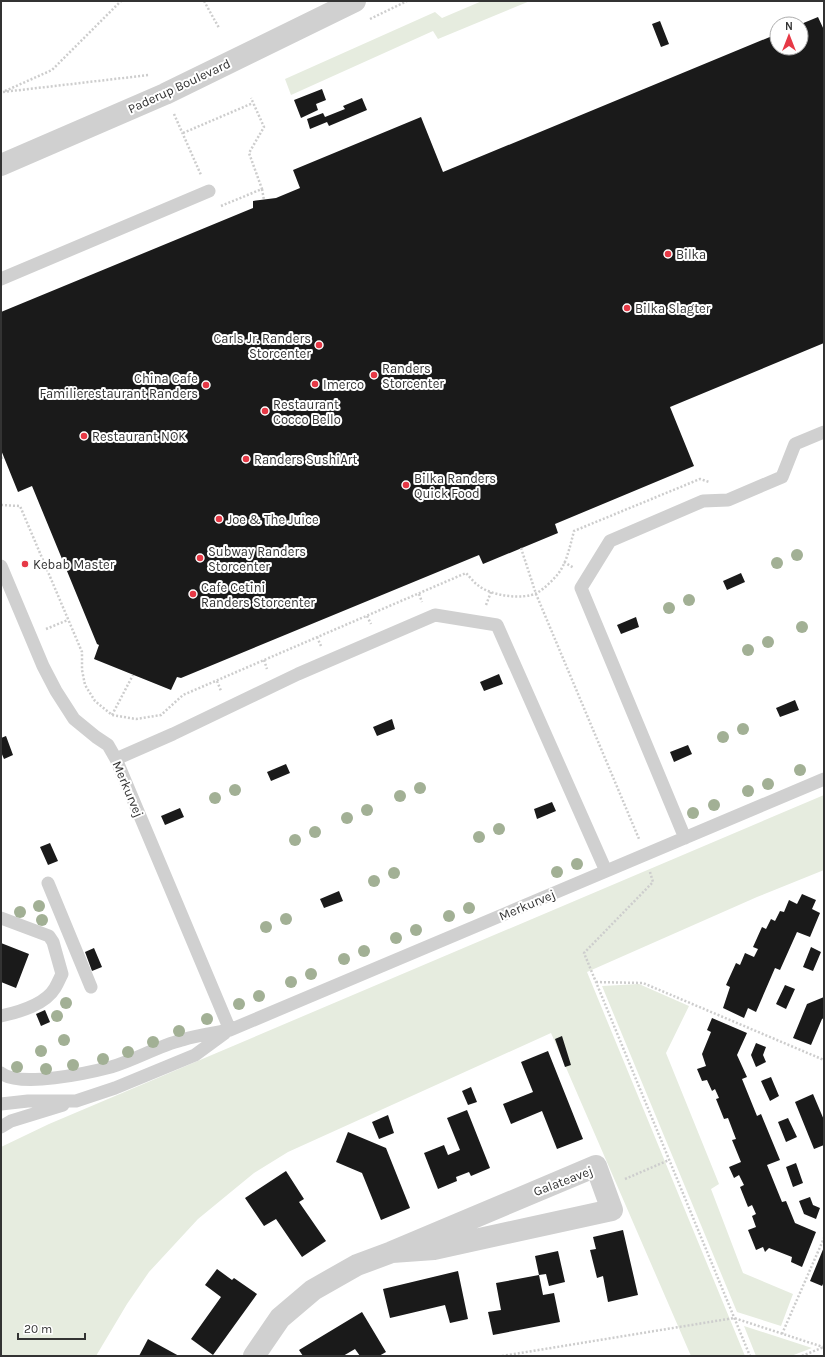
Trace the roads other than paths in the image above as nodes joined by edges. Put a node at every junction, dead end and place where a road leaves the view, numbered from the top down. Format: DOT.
graph roads {
  1 [pos="355,1"];
  2 [pos="1,165"];
  3 [pos="209,191"];
  4 [pos="1,278"];
  5 [pos="824,432"];
  6 [pos="1,566"];
  7 [pos="116,759"];
  8 [pos="824,779"];
  9 [pos="685,838"];
  10 [pos="606,872"];
  11 [pos="48,883"];
  12 [pos="1,918"];
  13 [pos="91,987"];
  14 [pos="1,1016"];
  15 [pos="230,1030"];
  16 [pos="1,1073"];
  17 [pos="76,1101"];
  18 [pos="1,1104"];
  19 [pos="1,1127"];
  20 [pos="392,1252"];
  21 [pos="254,1356"];
  1 -- 2 [label="street, Paderup Boulevard"];
  3 -- 4 [label="lane"];
  5 -- 9 [label="lane"];
  6 -- 7 [label="lane, Merkurvej"];
  7 -- 10 [label="lane"];
  7 -- 15 [label="lane, Merkurvej"];
  8 -- 9 [label="lane, Merkurvej"];
  9 -- 10 [label="lane, Merkurvej"];
  10 -- 15 [label="lane, Merkurvej"];
  11 -- 13 [label="lane"];
  12 -- 14 [label="lane"];
  15 -- 16 [label="lane, Merkurvej"];
  15 -- 17 [label="lane, Merkurvej"];
  17 -- 18 [label="lane, Merkurvej"];
  17 -- 19 [label="lane"];
  20 -- 20 [label="street, Galateavej"];
  20 -- 21 [label="street, Galateavej"];
}
